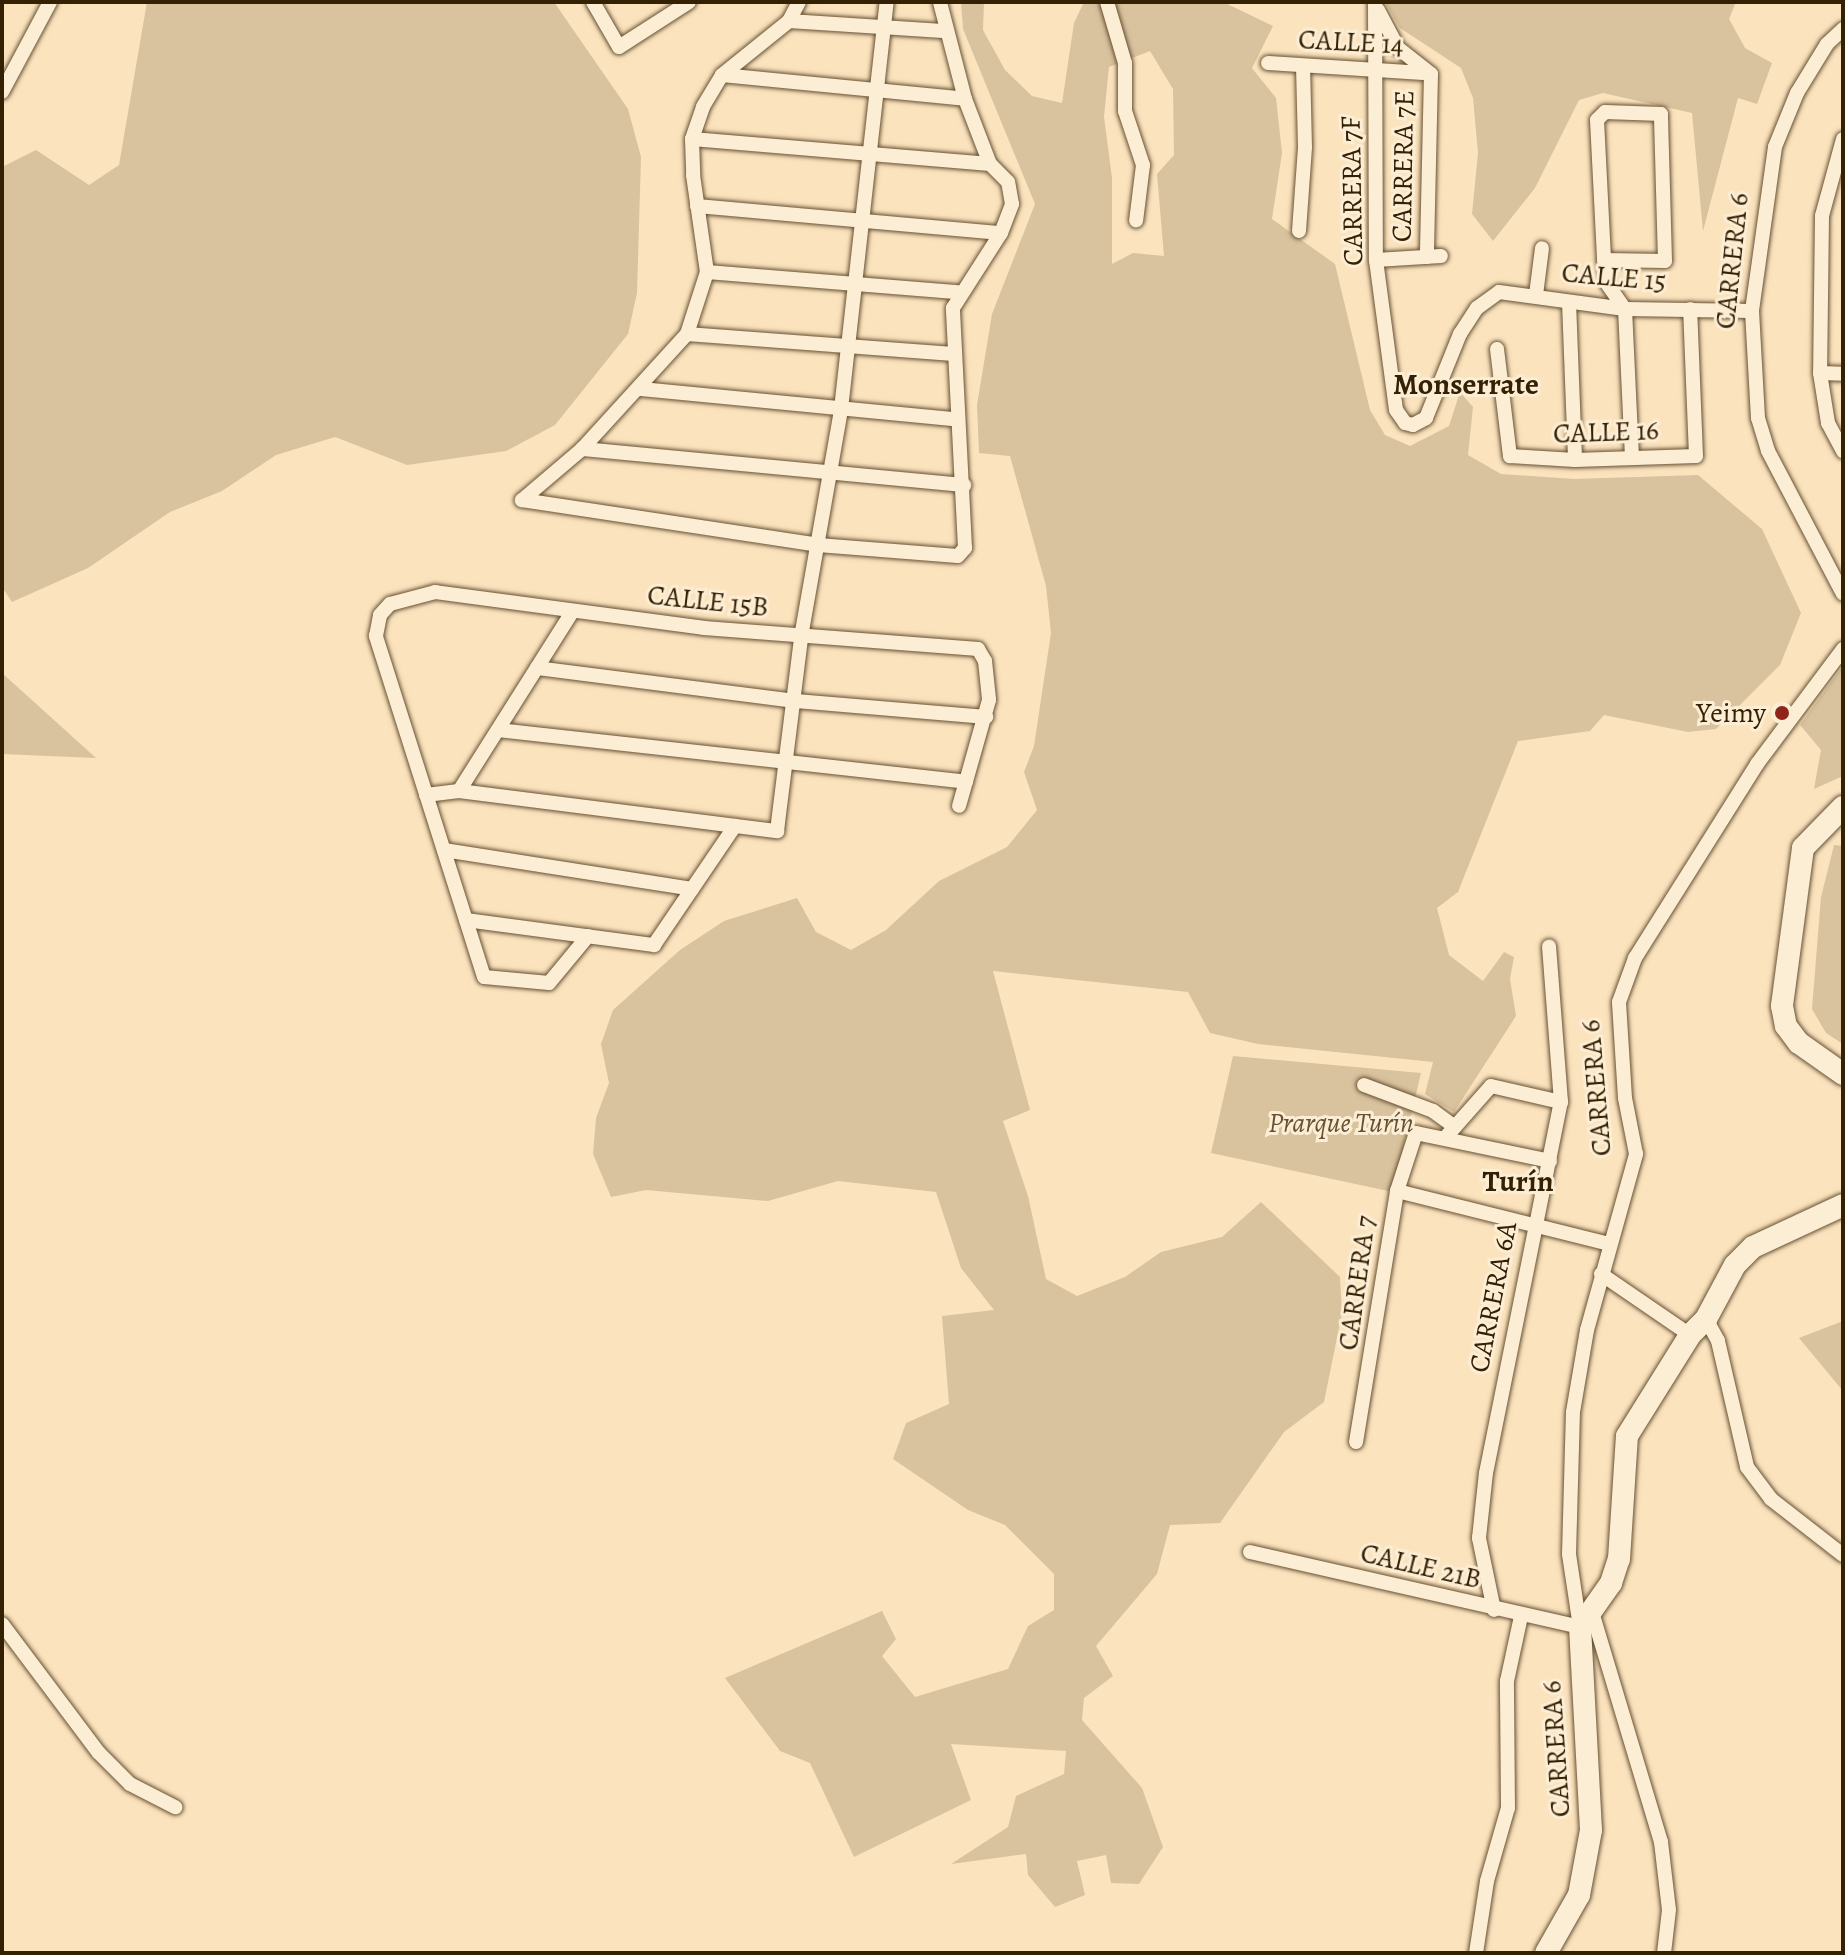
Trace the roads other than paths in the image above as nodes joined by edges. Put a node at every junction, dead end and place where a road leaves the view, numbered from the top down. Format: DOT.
graph roads {
  1 [pos="50,2"];
  2 [pos="593,2"];
  3 [pos="689,2"];
  4 [pos="799,2"];
  5 [pos="887,2"];
  6 [pos="940,2"];
  7 [pos="1107,2"];
  8 [pos="1374,2"];
  9 [pos="789,21"];
  10 [pos="883,29"];
  11 [pos="1843,29"];
  12 [pos="943,31"];
  13 [pos="1268,63"];
  14 [pos="1303,66"];
  15 [pos="1377,68"];
  16 [pos="1431,74"];
  17 [pos="722,75"];
  18 [pos="875,90"];
  19 [pos="2,92"];
  20 [pos="965,99"];
  21 [pos="692,139"];
  22 [pos="1843,139"];
  23 [pos="866,154"];
  24 [pos="990,164"];
  25 [pos="697,206"];
  26 [pos="859,220"];
  27 [pos="1136,221"];
  28 [pos="1299,231"];
  29 [pos="1001,233"];
  30 [pos="1542,248"];
  31 [pos="1376,260"];
  32 [pos="1604,260"];
  33 [pos="707,272"];
  34 [pos="854,282"];
  35 [pos="958,292"];
  36 [pos="1536,295"];
  37 [pos="1569,302"];
  38 [pos="1477,308"];
  39 [pos="1625,309"];
  40 [pos="1690,309"];
  41 [pos="1752,311"];
  42 [pos="687,334"];
  43 [pos="847,346"];
  44 [pos="1497,349"];
  45 [pos="953,354"];
  46 [pos="1820,373"];
  47 [pos="1843,374"];
  48 [pos="641,389"];
  49 [pos="841,409"];
  50 [pos="955,419"];
  51 [pos="582,449"];
  52 [pos="1843,451"];
  53 [pos="1632,456"];
  54 [pos="1575,460"];
  55 [pos="829,471"];
  56 [pos="964,485"];
  57 [pos="818,545"];
  58 [pos="1843,594"];
  59 [pos="572,612"];
  60 [pos="801,637"];
  61 [pos="1843,649"];
  62 [pos="537,668"];
  63 [pos="796,701"];
  64 [pos="986,717"];
  65 [pos="498,730"];
  66 [pos="788,763"];
  67 [pos="966,782"];
  68 [pos="459,791"];
  69 [pos="426,795"];
  70 [pos="959,806"];
  71 [pos="1843,807"];
  72 [pos="735,826"];
  73 [pos="444,850"];
  74 [pos="692,889"];
  75 [pos="466,920"];
  76 [pos="588,936"];
  77 [pos="1549,946"];
  78 [pos="1843,1074"];
  79 [pos="1364,1085"];
  80 [pos="1561,1102"];
  81 [pos="1450,1132"];
  82 [pos="1550,1161"];
  83 [pos="1397,1191"];
  84 [pos="1843,1205"];
  85 [pos="1533,1225"];
  86 [pos="1609,1244"];
  87 [pos="1601,1274"];
  88 [pos="1698,1327"];
  89 [pos="1356,1442"];
  90 [pos="1250,1552"];
  91 [pos="1843,1555"];
  92 [pos="1494,1610"];
  93 [pos="1521,1616"];
  94 [pos="1586,1619"];
  95 [pos="2,1624"];
  96 [pos="175,1807"];
  97 [pos="1476,1953"];
  98 [pos="1546,1953"];
  99 [pos="1664,1953"];
  1 -- 19 [label="street"];
  2 -- 3 [label="street"];
  4 -- 9 [label="street"];
  5 -- 10 [label="street"];
  6 -- 12 [label="street"];
  7 -- 27 [label="street"];
  8 -- 15 [label="street, CARRERA 7F"];
  8 -- 16 [label="street, CARRERA 7E"];
  9 -- 10 [label="street"];
  9 -- 17 [label="street"];
  10 -- 12 [label="street"];
  10 -- 18 [label="street"];
  11 -- 41 [label="street, CARRERA 6"];
  12 -- 20 [label="street"];
  13 -- 14 [label="street, CALLE 14"];
  14 -- 15 [label="street, CALLE 14"];
  14 -- 28 [label="street"];
  15 -- 16 [label="street, CALLE 14"];
  15 -- 31 [label="street, CARRERA 7F"];
  16 -- 31 [label="street, CARRERA 7E"];
  17 -- 18 [label="street"];
  17 -- 21 [label="street"];
  18 -- 20 [label="street"];
  18 -- 23 [label="street"];
  20 -- 24 [label="street"];
  21 -- 23 [label="street"];
  21 -- 25 [label="street"];
  22 -- 46 [label="street"];
  23 -- 24 [label="street"];
  23 -- 26 [label="street"];
  24 -- 29 [label="street"];
  25 -- 26 [label="street"];
  25 -- 33 [label="street"];
  26 -- 29 [label="street"];
  26 -- 34 [label="street"];
  29 -- 35 [label="street"];
  30 -- 36 [label="street"];
  31 -- 38 [label="street, CARRERA 7F"];
  32 -- 32 [label="street"];
  32 -- 39 [label="street"];
  33 -- 34 [label="street"];
  33 -- 42 [label="street"];
  34 -- 35 [label="street"];
  34 -- 43 [label="street"];
  35 -- 45 [label="street"];
  36 -- 37 [label="street, CALLE 15"];
  36 -- 38 [label="street, CALLE 15"];
  37 -- 39 [label="street, CALLE 15"];
  37 -- 54 [label="street"];
  39 -- 40 [label="street, CALLE 15"];
  39 -- 53 [label="street"];
  40 -- 41 [label="street, CALLE 15"];
  40 -- 53 [label="street, CALLE 16"];
  41 -- 58 [label="street, CARRERA 6"];
  42 -- 43 [label="street"];
  42 -- 48 [label="street"];
  43 -- 45 [label="street"];
  43 -- 49 [label="street"];
  44 -- 54 [label="street, CALLE 16"];
  45 -- 50 [label="street"];
  46 -- 47 [label="street"];
  46 -- 52 [label="street"];
  48 -- 49 [label="street"];
  48 -- 51 [label="street"];
  49 -- 50 [label="street"];
  49 -- 55 [label="street"];
  50 -- 56 [label="street"];
  51 -- 55 [label="street"];
  51 -- 57 [label="street"];
  53 -- 54 [label="street, CALLE 16"];
  55 -- 56 [label="street"];
  55 -- 57 [label="street"];
  56 -- 57 [label="street"];
  57 -- 60 [label="street"];
  59 -- 60 [label="street, CALLE 15B"];
  59 -- 62 [label="street"];
  59 -- 69 [label="street, CALLE 15B"];
  60 -- 63 [label="street"];
  60 -- 64 [label="street, CALLE 15B"];
  61 -- 86 [label="street, CARRERA 6"];
  62 -- 63 [label="street"];
  62 -- 65 [label="street"];
  63 -- 64 [label="street"];
  63 -- 66 [label="street"];
  64 -- 67 [label="street"];
  65 -- 66 [label="street"];
  65 -- 68 [label="street"];
  66 -- 67 [label="street"];
  66 -- 72 [label="street"];
  67 -- 70 [label="street"];
  68 -- 69 [label="street"];
  68 -- 72 [label="street"];
  69 -- 73 [label="street"];
  71 -- 78 [label="street"];
  72 -- 74 [label="street"];
  73 -- 74 [label="street"];
  73 -- 75 [label="street"];
  74 -- 76 [label="street"];
  75 -- 76 [label="street"];
  75 -- 76 [label="street"];
  77 -- 80 [label="street, CARRERA 6A"];
  79 -- 81 [label="street"];
  80 -- 81 [label="street"];
  80 -- 82 [label="street, CARRERA 6A"];
  81 -- 82 [label="street"];
  81 -- 83 [label="street, CARRERA 7"];
  82 -- 85 [label="street, CARRERA 6A"];
  83 -- 85 [label="street"];
  83 -- 89 [label="street, CARRERA 7"];
  84 -- 88 [label="street"];
  85 -- 86 [label="street"];
  85 -- 92 [label="street, CARRERA 6A"];
  86 -- 87 [label="street, CARRERA 6"];
  87 -- 88 [label="street"];
  87 -- 94 [label="street, CARRERA 6"];
  88 -- 91 [label="street"];
  88 -- 94 [label="street"];
  90 -- 92 [label="street, CALLE 21B"];
  92 -- 93 [label="street, CALLE 21B"];
  93 -- 94 [label="street, CALLE 21B"];
  93 -- 97 [label="street"];
  94 -- 98 [label="street, CARRERA 6"];
  94 -- 99 [label="street"];
  95 -- 96 [label="street"];
}
